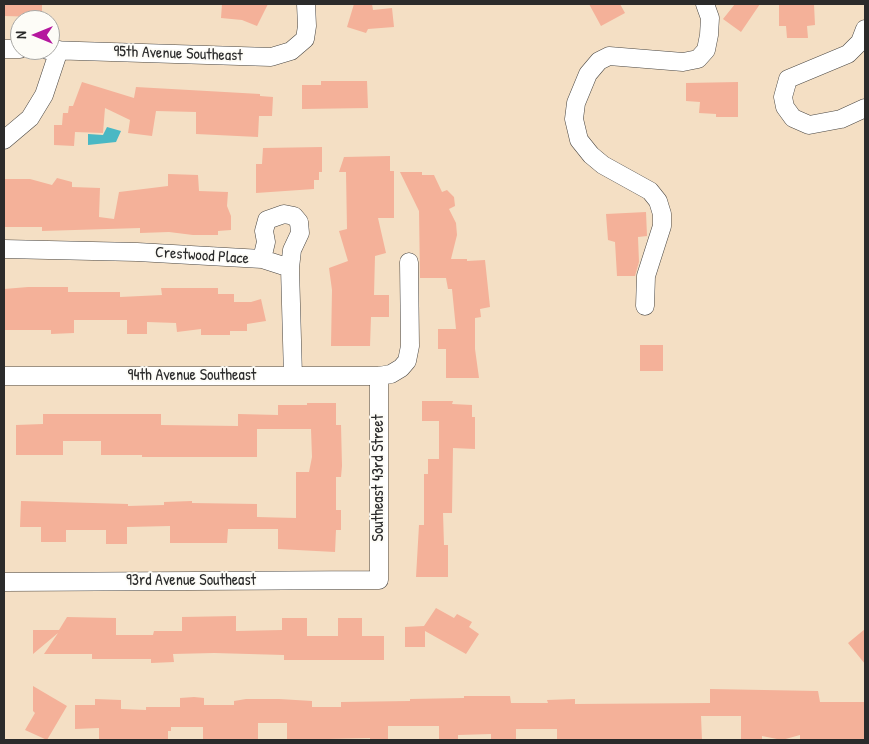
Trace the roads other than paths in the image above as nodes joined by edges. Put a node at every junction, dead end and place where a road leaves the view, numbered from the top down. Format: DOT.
graph roads {
  1 [pos="306,4"];
  2 [pos="705,4"];
  3 [pos="865,28"];
  4 [pos="60,50"];
  5 [pos="51,60"];
  6 [pos="865,108"];
  7 [pos="4,140"];
  8 [pos="4,249"];
  9 [pos="262,259"];
  10 [pos="409,262"];
  11 [pos="290,268"];
  12 [pos="645,306"];
  13 [pos="4,376"];
  14 [pos="293,376"];
  15 [pos="379,376"];
  16 [pos="379,580"];
  17 [pos="4,582"];
  1 -- 4 [label="street, 95th Avenue Southeast"];
  2 -- 12 [label="street"];
  3 -- 6 [label="street"];
  5 -- 7 [label="street"];
  8 -- 9 [label="street, Crestwood Place"];
  9 -- 11 [label="street, Crestwood Place"];
  9 -- 11 [label="street"];
  10 -- 15 [label="street"];
  11 -- 14 [label="street"];
  13 -- 14 [label="street, 94th Avenue Southeast"];
  14 -- 15 [label="street, 94th Avenue Southeast"];
  15 -- 16 [label="street, Southeast 43rd Street"];
  16 -- 17 [label="street, 93rd Avenue Southeast"];
}
